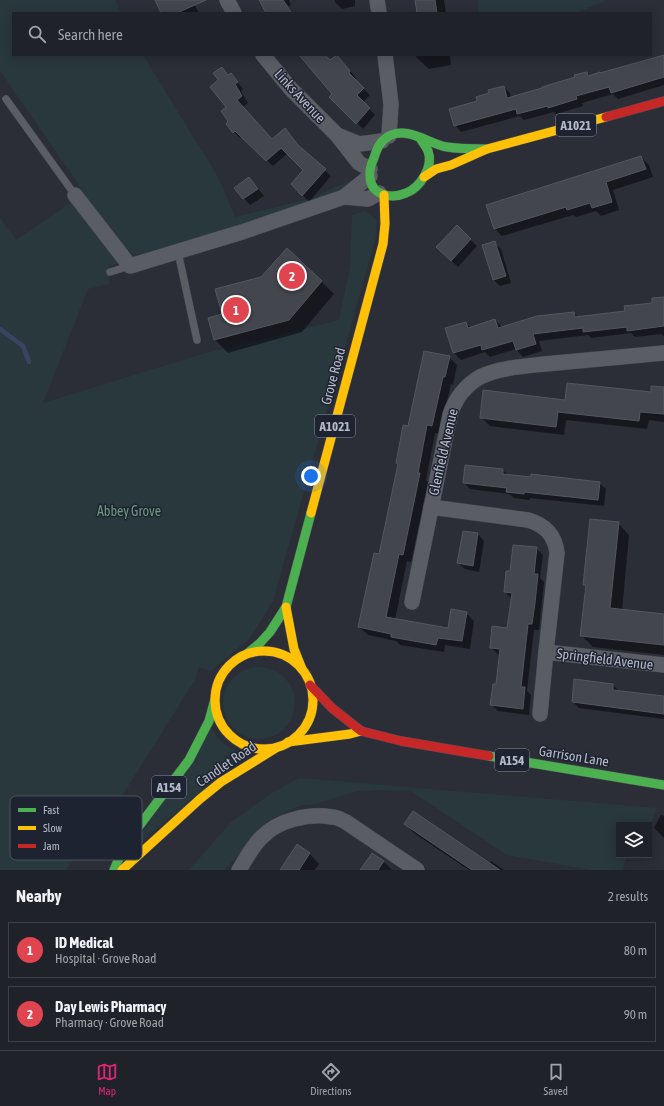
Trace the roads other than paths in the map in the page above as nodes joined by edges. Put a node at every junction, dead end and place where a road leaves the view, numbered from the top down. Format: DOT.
graph roads {
  1 [pos="227,0"];
  2 [pos="377,0"];
  3 [pos="233,12"];
  4 [pos="379,12"];
  5 [pos="264,56"];
  6 [pos="385,56"];
  7 [pos="6,99"];
  8 [pos="664,101"];
  9 [pos="392,104"];
  10 [pos="337,135"];
  11 [pos="417,137"];
  12 [pos="385,138"];
  13 [pos="487,149"];
  14 [pos="370,172"];
  15 [pos="424,177"];
  16 [pos="412,191"];
  17 [pos="382,194"];
  18 [pos="75,195"];
  19 [pos="344,197"];
  20 [pos="405,203"];
  21 [pos="395,220"];
  22 [pos="383,244"];
  23 [pos="178,252"];
  24 [pos="130,266"];
  25 [pos="110,272"];
  26 [pos="197,340"];
  27 [pos="664,353"];
  28 [pos="431,507"];
  29 [pos="412,602"];
  30 [pos="286,607"];
  31 [pos="546,652"];
  32 [pos="248,653"];
  33 [pos="664,665"];
  34 [pos="302,669"];
  35 [pos="310,685"];
  36 [pos="215,699"];
  37 [pos="540,714"];
  38 [pos="361,731"];
  39 [pos="288,742"];
  40 [pos="277,747"];
  41 [pos="664,785"];
  42 [pos="142,822"];
  43 [pos="142,852"];
  44 [pos="118,860"];
  45 [pos="133,860"];
  46 [pos="398,865"];
  47 [pos="114,870"];
  48 [pos="122,870"];
  49 [pos="239,870"];
  50 [pos="417,870"];
  1 -- 3 [label="street"];
  2 -- 4 [label="street"];
  5 -- 10 [label="street, Links Avenue"];
  6 -- 9 [label="street"];
  7 -- 18 [label="lane"];
  8 -- 13 [label="main road, A1021"];
  9 -- 11 [label="street"];
  9 -- 12 [label="street"];
  10 -- 12 [label="street, Links Avenue"];
  10 -- 14 [label="street, Links Avenue"];
  11 -- 12 [label="main road"];
  11 -- 13 [label="main road, A1021"];
  11 -- 15 [label="main road"];
  12 -- 14 [label="main road"];
  13 -- 15 [label="main road, A1021"];
  14 -- 17 [label="main road"];
  14 -- 19 [label="street"];
  15 -- 16 [label="main road"];
  16 -- 17 [label="main road"];
  16 -- 20 [label="main road"];
  17 -- 19 [label="street"];
  17 -- 22 [label="main road, Grove Road / A1021"];
  18 -- 24 [label="street"];
  19 -- 23 [label="street"];
  21 -- 22 [label="main road, Grove Road / A1021"];
  22 -- 30 [label="main road, Grove Road / A1021"];
  23 -- 24 [label="street"];
  23 -- 26 [label="lane"];
  24 -- 25 [label="lane"];
  27 -- 28 [label="street, Glenfield Avenue"];
  28 -- 29 [label="street, Glenfield Avenue"];
  28 -- 31 [label="street, Springfield Avenue"];
  30 -- 32 [label="main road, Grove Road / A1021"];
  30 -- 34 [label="main road, Grove Road / A1021"];
  31 -- 33 [label="street, Springfield Avenue"];
  31 -- 37 [label="street, Springfield Avenue"];
  32 -- 34 [label="main road"];
  32 -- 36 [label="main road"];
  34 -- 35 [label="main road"];
  35 -- 38 [label="main road, Garrison Lane / A154"];
  35 -- 39 [label="main road"];
  36 -- 40 [label="main road"];
  36 -- 42 [label="main road, Candlet Road / A154"];
  38 -- 39 [label="main road, Garrison Lane / A154"];
  38 -- 41 [label="main road, Garrison Lane / A154"];
  39 -- 40 [label="main road"];
  40 -- 43 [label="main road, Candlet Road / A154"];
  44 -- 47 [label="main road, Candlet Road / A154"];
  45 -- 48 [label="main road, Candlet Road / A154"];
  46 -- 49 [label="street"];
  46 -- 50 [label="street"];
}
